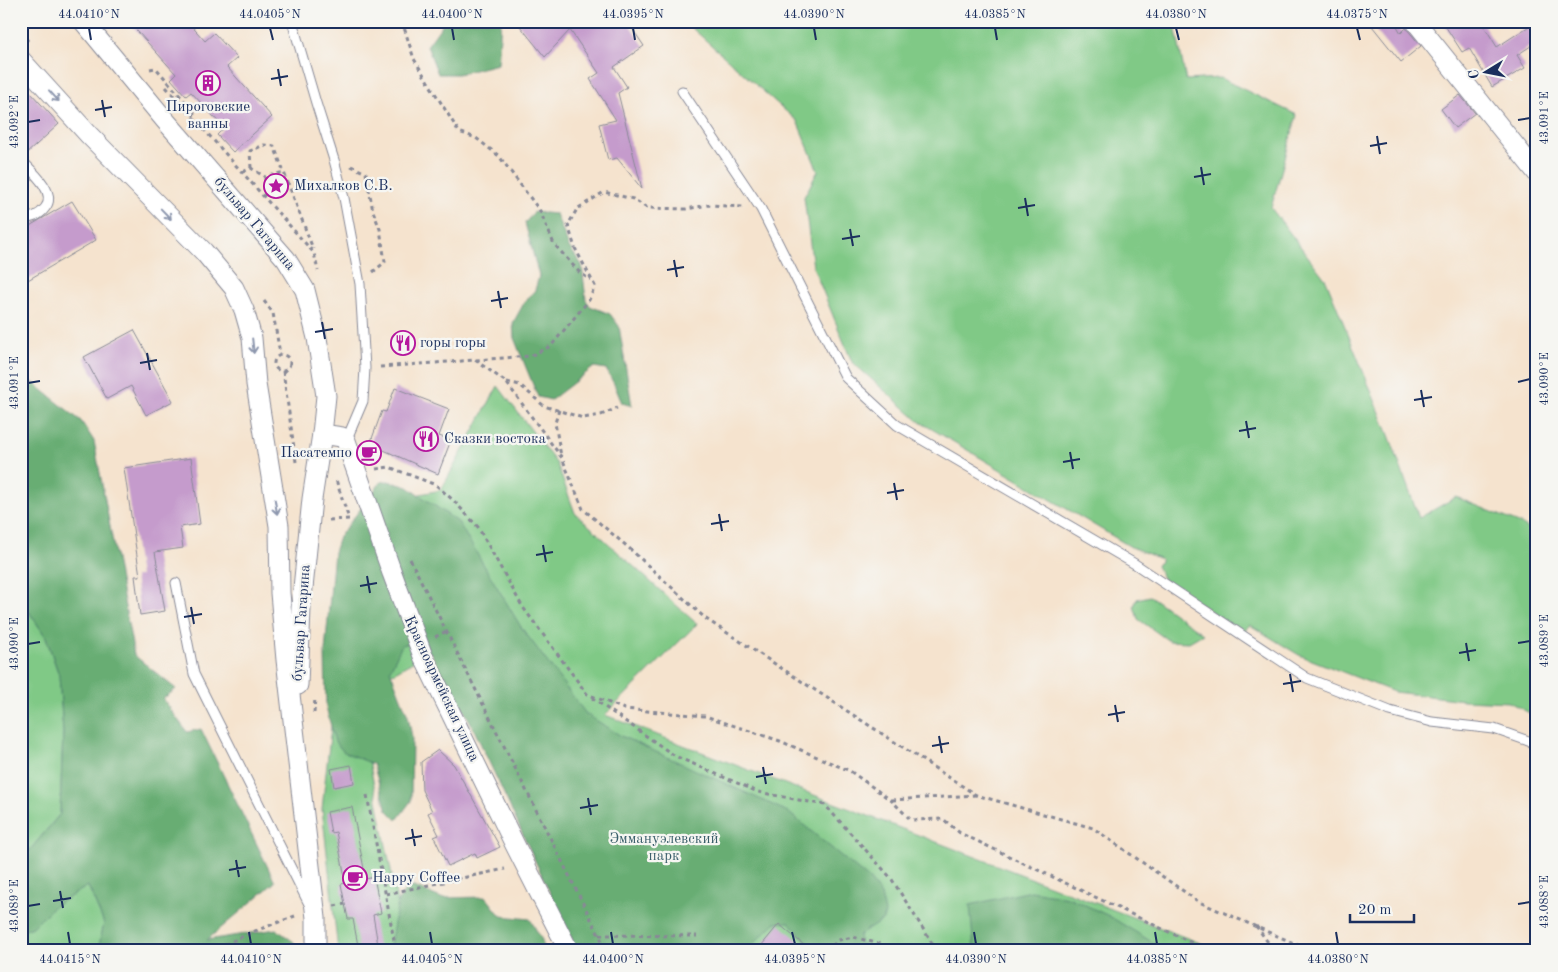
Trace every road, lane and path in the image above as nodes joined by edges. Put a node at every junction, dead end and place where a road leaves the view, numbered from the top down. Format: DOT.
graph roads {
  1 [pos="83,21"];
  2 [pos="292,21"];
  3 [pos="402,21"];
  4 [pos="1415,21"];
  5 [pos="21,60"];
  6 [pos="150,69"];
  7 [pos="682,91"];
  8 [pos="193,117"];
  9 [pos="21,160"];
  10 [pos="334,160"];
  11 [pos="251,168"];
  12 [pos="244,172"];
  13 [pos="284,172"];
  14 [pos="1537,172"];
  15 [pos="265,177"];
  16 [pos="265,197"];
  17 [pos="761,209"];
  18 [pos="21,219"];
  19 [pos="314,253"];
  20 [pos="592,281"];
  21 [pos="360,284"];
  22 [pos="475,360"];
  23 [pos="365,368"];
  24 [pos="282,371"];
  25 [pos="506,382"];
  26 [pos="616,408"];
  27 [pos="559,410"];
  28 [pos="322,434"];
  29 [pos="346,441"];
  30 [pos="295,450"];
  31 [pos="562,458"];
  32 [pos="389,467"];
  33 [pos="335,477"];
  34 [pos="321,520"];
  35 [pos="407,553"];
  36 [pos="176,583"];
  37 [pos="315,694"];
  38 [pos="587,694"];
  39 [pos="314,722"];
  40 [pos="296,738"];
  41 [pos="1537,744"];
  42 [pos="367,795"];
  43 [pos="976,795"];
  44 [pos="892,800"];
  45 [pos="525,865"];
  46 [pos="386,894"];
  47 [pos="314,914"];
  48 [pos="1255,926"];
  49 [pos="599,935"];
  50 [pos="698,936"];
  51 [pos="21,947"];
  52 [pos="30,951"];
  53 [pos="210,951"];
  54 [pos="316,951"];
  55 [pos="396,951"];
  56 [pos="569,951"];
  57 [pos="608,951"];
  58 [pos="826,951"];
  59 [pos="906,951"];
  60 [pos="937,951"];
  61 [pos="1209,951"];
  62 [pos="1282,951"];
  63 [pos="1312,951"];
  1 -- 28 [label="street, бульвар Гагарина"];
  2 -- 10 [label="lane"];
  3 -- 20 [label="path"];
  4 -- 14 [label="street"];
  5 -- 40 [label="street, бульвар Гагарина, one-way"];
  6 -- 8 [label="path"];
  7 -- 17 [label="lane"];
  9 -- 18 [label="lane"];
  10 -- 21 [label="lane"];
  10 -- 21 [label="path"];
  11 -- 12 [label="path"];
  11 -- 13 [label="path"];
  11 -- 15 [label="path"];
  13 -- 15 [label="path"];
  13 -- 19 [label="path"];
  15 -- 16 [label="path"];
  17 -- 20 [label="path"];
  17 -- 41 [label="lane"];
  20 -- 22 [label="path"];
  21 -- 23 [label="lane"];
  22 -- 23 [label="path"];
  22 -- 25 [label="path"];
  23 -- 29 [label="lane"];
  24 -- 24 [label="path"];
  24 -- 30 [label="path"];
  25 -- 27 [label="path"];
  25 -- 31 [label="path"];
  26 -- 27 [label="path"];
  27 -- 31 [label="path"];
  28 -- 29 [label="street"];
  28 -- 40 [label="street, бульвар Гагарина"];
  29 -- 45 [label="street, Красноармейская улица"];
  31 -- 43 [label="path"];
  32 -- 38 [label="path"];
  33 -- 34 [label="path"];
  35 -- 49 [label="path"];
  36 -- 47 [label="lane"];
  37 -- 39 [label="path"];
  38 -- 44 [label="path"];
  38 -- 60 [label="path"];
  40 -- 47 [label="street, бульвар Гагарина"];
  42 -- 46 [label="path"];
  43 -- 44 [label="path"];
  43 -- 48 [label="path"];
  44 -- 61 [label="path"];
  45 -- 46 [label="path"];
  45 -- 56 [label="street, Красноармейская улица"];
  46 -- 55 [label="path"];
  47 -- 53 [label="path"];
  47 -- 54 [label="street, бульвар Гагарина"];
  48 -- 62 [label="path"];
  48 -- 63 [label="path"];
  49 -- 50 [label="path"];
  49 -- 57 [label="path"];
  51 -- 52 [label="path"];
  58 -- 59 [label="path"];
}
